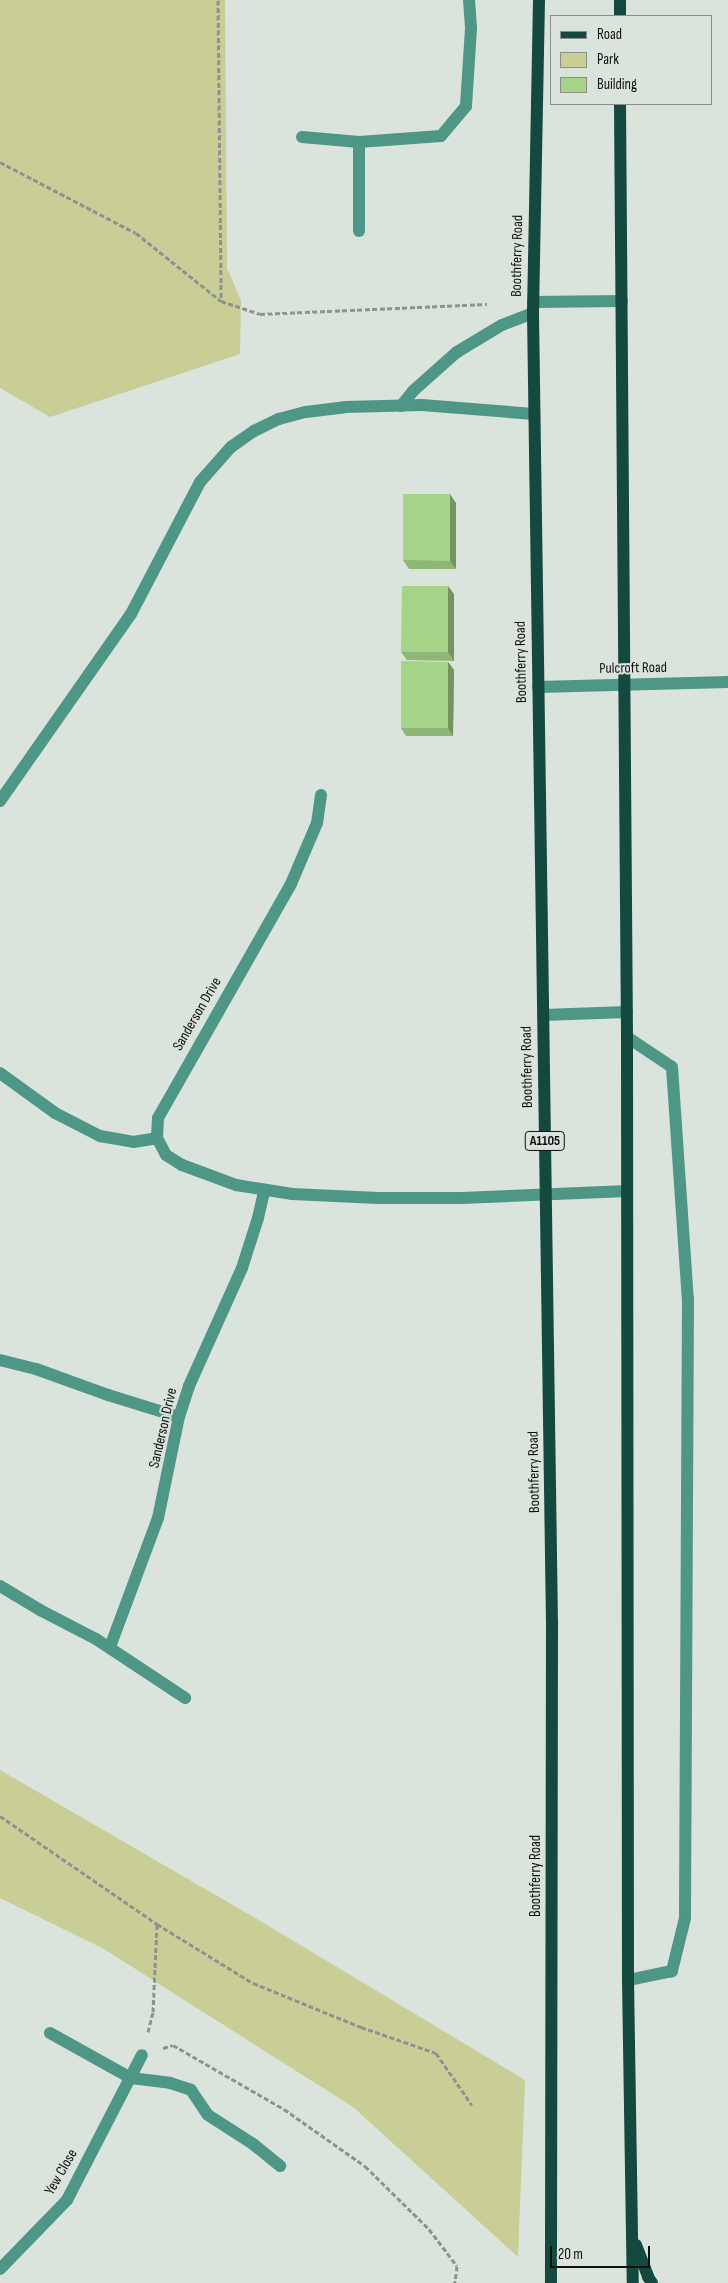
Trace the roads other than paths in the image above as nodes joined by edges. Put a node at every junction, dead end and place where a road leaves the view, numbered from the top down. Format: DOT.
graph roads {
  1 [pos="469,0"];
  2 [pos="539,0"];
  3 [pos="620,0"];
  4 [pos="620,15"];
  5 [pos="620,105"];
  6 [pos="302,138"];
  7 [pos="359,142"];
  8 [pos="360,231"];
  9 [pos="622,301"];
  10 [pos="533,308"];
  11 [pos="401,406"];
  12 [pos="534,414"];
  13 [pos="728,682"];
  14 [pos="624,684"];
  15 [pos="538,687"];
  16 [pos="322,795"];
  17 [pos="0,801"];
  18 [pos="627,1012"];
  19 [pos="543,1015"];
  20 [pos="627,1037"];
  21 [pos="0,1073"];
  22 [pos="157,1138"];
  23 [pos="264,1191"];
  24 [pos="627,1191"];
  25 [pos="545,1193"];
  26 [pos="0,1360"];
  27 [pos="179,1417"];
  28 [pos="0,1586"];
  29 [pos="110,1647"];
  30 [pos="185,1698"];
  31 [pos="628,1980"];
  32 [pos="50,2033"];
  33 [pos="142,2055"];
  34 [pos="131,2078"];
  35 [pos="280,2166"];
  36 [pos="632,2236"];
  37 [pos="0,2269"];
  38 [pos="551,2283"];
  39 [pos="633,2283"];
  40 [pos="652,2283"];
  1 -- 7 [label="street"];
  2 -- 10 [label="main road, Boothferry Road / A1105"];
  3 -- 4 [label="main road"];
  5 -- 9 [label="main road"];
  6 -- 7 [label="street"];
  7 -- 8 [label="street"];
  9 -- 10 [label="street"];
  9 -- 14 [label="main road"];
  10 -- 11 [label="street"];
  10 -- 12 [label="main road, Boothferry Road / A1105"];
  11 -- 12 [label="street"];
  11 -- 17 [label="street"];
  12 -- 15 [label="main road, Boothferry Road / A1105"];
  13 -- 14 [label="street, Pulcroft Road"];
  14 -- 15 [label="street, Pulcroft Road"];
  14 -- 18 [label="main road"];
  15 -- 19 [label="main road, Boothferry Road / A1105"];
  16 -- 22 [label="street, Sanderson Drive"];
  18 -- 19 [label="street"];
  18 -- 20 [label="main road"];
  19 -- 25 [label="main road, Boothferry Road / A1105"];
  20 -- 24 [label="main road"];
  20 -- 31 [label="street"];
  21 -- 22 [label="street"];
  22 -- 23 [label="street"];
  23 -- 25 [label="street"];
  23 -- 27 [label="street, Sanderson Drive"];
  24 -- 25 [label="street"];
  24 -- 31 [label="main road"];
  25 -- 38 [label="main road, Boothferry Road / A1105"];
  26 -- 27 [label="street"];
  27 -- 29 [label="street, Sanderson Drive"];
  28 -- 29 [label="street"];
  29 -- 30 [label="street"];
  31 -- 36 [label="main road"];
  32 -- 34 [label="street"];
  33 -- 34 [label="street, Yew Close"];
  34 -- 35 [label="street"];
  34 -- 37 [label="street, Yew Close"];
  36 -- 39 [label="main road"];
  36 -- 40 [label="main road"];
}
